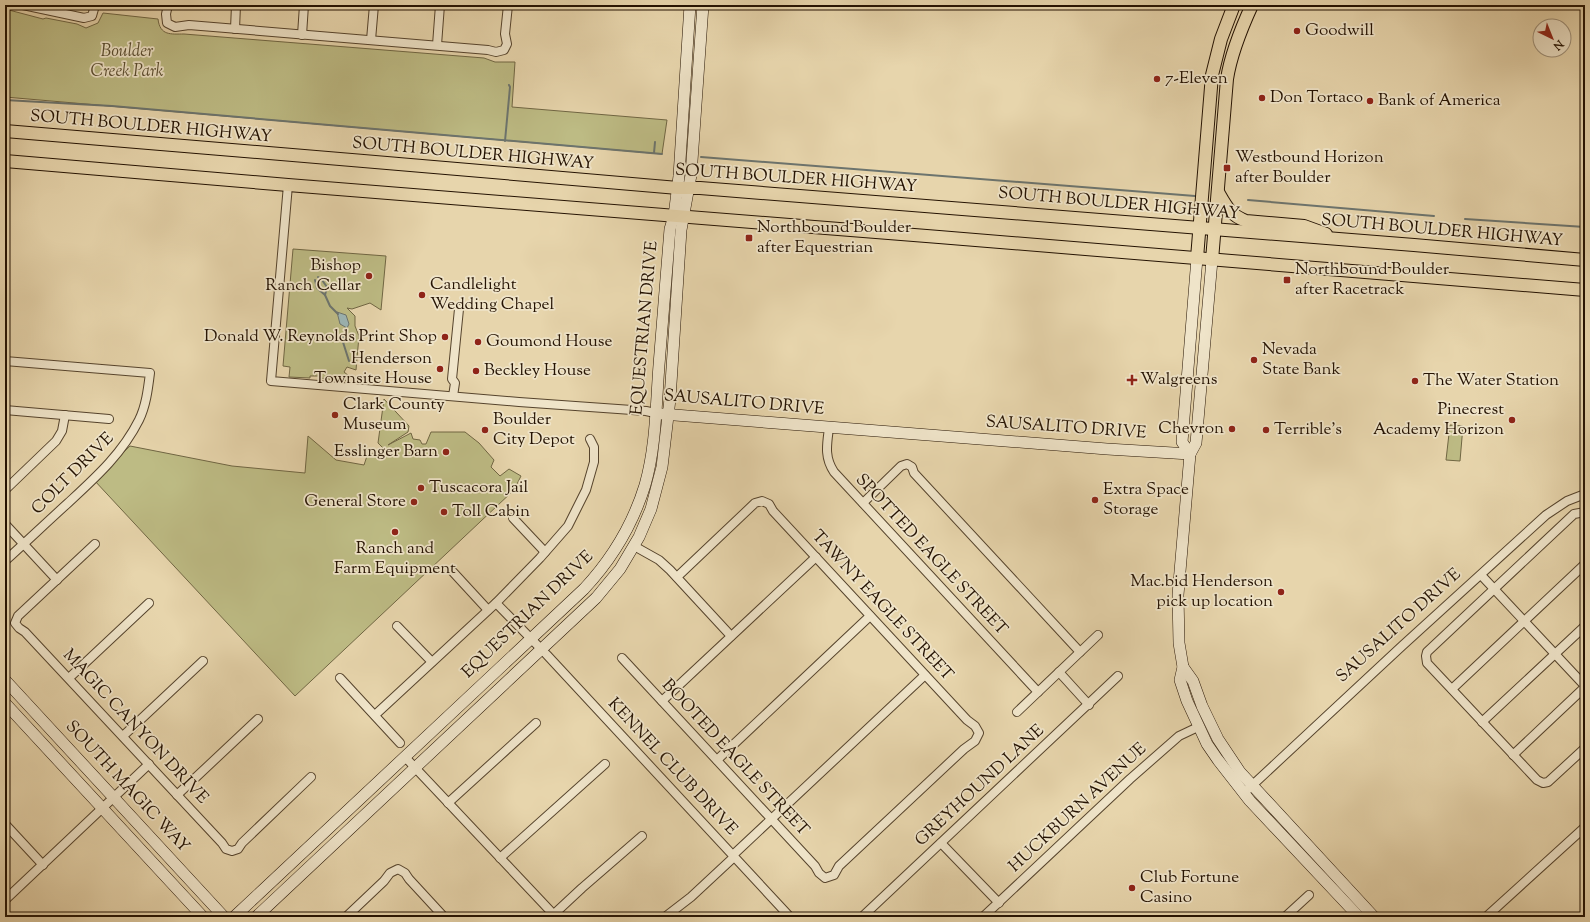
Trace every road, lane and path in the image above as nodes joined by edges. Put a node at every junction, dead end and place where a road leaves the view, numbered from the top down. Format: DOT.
graph roads {
  1 [pos="24,5"];
  2 [pos="94,5"];
  3 [pos="168,5"];
  4 [pos="236,5"];
  5 [pos="304,5"];
  6 [pos="374,5"];
  7 [pos="440,5"];
  8 [pos="508,5"];
  9 [pos="690,5"];
  10 [pos="703,5"];
  11 [pos="1234,5"];
  12 [pos="1252,5"];
  13 [pos="235,29"];
  14 [pos="302,35"];
  15 [pos="371,40"];
  16 [pos="437,45"];
  17 [pos="1218,52"];
  18 [pos="1230,62"];
  19 [pos="5,131"];
  20 [pos="5,161"];
  21 [pos="288,185"];
  22 [pos="684,188"];
  23 [pos="1218,192"];
  24 [pos="679,216"];
  25 [pos="1199,228"];
  26 [pos="1215,229"];
  27 [pos="1340,239"];
  28 [pos="1197,258"];
  29 [pos="1212,260"];
  30 [pos="1585,260"];
  31 [pos="1585,290"];
  32 [pos="459,309"];
  33 [pos="5,361"];
  34 [pos="450,396"];
  35 [pos="5,410"];
  36 [pos="656,413"];
  37 [pos="668,414"];
  38 [pos="65,415"];
  39 [pos="109,419"];
  40 [pos="829,428"];
  41 [pos="590,439"];
  42 [pos="1190,454"];
  43 [pos="5,490"];
  44 [pos="1585,494"];
  45 [pos="863,504"];
  46 [pos="1584,511"];
  47 [pos="513,518"];
  48 [pos="5,524"];
  49 [pos="24,544"];
  50 [pos="95,544"];
  51 [pos="634,546"];
  52 [pos="545,552"];
  53 [pos="816,557"];
  54 [pos="5,561"];
  55 [pos="1585,564"];
  56 [pos="453,572"];
  57 [pos="1481,575"];
  58 [pos="677,577"];
  59 [pos="57,580"];
  60 [pos="1494,588"];
  61 [pos="149,603"];
  62 [pos="496,603"];
  63 [pos="488,610"];
  64 [pos="870,616"];
  65 [pos="1524,621"];
  66 [pos="397,626"];
  67 [pos="1585,626"];
  68 [pos="1098,635"];
  69 [pos="731,636"];
  70 [pos="531,639"];
  71 [pos="541,649"];
  72 [pos="1080,652"];
  73 [pos="1555,654"];
  74 [pos="622,658"];
  75 [pos="203,661"];
  76 [pos="432,662"];
  77 [pos="1183,667"];
  78 [pos="1059,672"];
  79 [pos="925,675"];
  80 [pos="1118,676"];
  81 [pos="69,678"];
  82 [pos="340,678"];
  83 [pos="5,680"];
  84 [pos="1585,687"];
  85 [pos="1452,689"];
  86 [pos="1038,692"];
  87 [pos="662,701"];
  88 [pos="5,703"];
  89 [pos="1088,704"];
  90 [pos="1017,712"];
  91 [pos="375,715"];
  92 [pos="258,719"];
  93 [pos="1482,722"];
  94 [pos="536,723"];
  95 [pos="1198,727"];
  96 [pos="123,736"];
  97 [pos="400,743"];
  98 [pos="1585,748"];
  99 [pos="1513,755"];
  100 [pos="405,757"];
  101 [pos="717,760"];
  102 [pos="149,764"];
  103 [pos="605,764"];
  104 [pos="415,767"];
  105 [pos="311,777"];
  106 [pos="1248,789"];
  107 [pos="177,795"];
  108 [pos="114,797"];
  109 [pos="448,803"];
  110 [pos="103,808"];
  111 [pos="771,819"];
  112 [pos="5,824"];
  113 [pos="1585,827"];
  114 [pos="642,836"];
  115 [pos="941,843"];
  116 [pos="733,856"];
  117 [pos="500,858"];
  118 [pos="43,865"];
  119 [pos="825,878"];
  120 [pos="1336,884"];
  121 [pos="1308,895"];
  122 [pos="5,900"];
  123 [pos="998,903"];
  124 [pos="554,916"];
  125 [pos="203,917"];
  126 [pos="224,917"];
  127 [pos="234,917"];
  128 [pos="256,917"];
  129 [pos="346,917"];
  130 [pos="444,917"];
  131 [pos="665,917"];
  132 [pos="790,917"];
  133 [pos="862,917"];
  134 [pos="983,917"];
  135 [pos="1285,917"];
  136 [pos="1359,917"];
  137 [pos="1374,917"];
  138 [pos="1486,917"];
  1 -- 2 [label="street"];
  3 -- 13 [label="street"];
  4 -- 13 [label="street"];
  5 -- 14 [label="street"];
  6 -- 15 [label="street"];
  7 -- 16 [label="street"];
  8 -- 16 [label="street"];
  9 -- 22 [label="street, EQUESTRIAN DRIVE"];
  10 -- 22 [label="street, EQUESTRIAN DRIVE"];
  11 -- 17 [label="main road"];
  12 -- 18 [label="main road"];
  13 -- 14 [label="street"];
  14 -- 15 [label="street"];
  15 -- 16 [label="street"];
  17 -- 18 [label="main road"];
  17 -- 25 [label="main road"];
  18 -- 23 [label="main road"];
  19 -- 22 [label="main road, SOUTH BOULDER HIGHWAY"];
  20 -- 21 [label="main road"];
  21 -- 24 [label="main road"];
  21 -- 34 [label="street, SAUSALITO DRIVE"];
  22 -- 24 [label="street, EQUESTRIAN DRIVE"];
  22 -- 25 [label="main road, SOUTH BOULDER HIGHWAY"];
  23 -- 26 [label="main road"];
  23 -- 27 [label="main road"];
  24 -- 28 [label="main road"];
  24 -- 36 [label="street, EQUESTRIAN DRIVE"];
  24 -- 37 [label="street, EQUESTRIAN DRIVE"];
  25 -- 26 [label="main road, SOUTH BOULDER HIGHWAY"];
  25 -- 28 [label="main road"];
  26 -- 27 [label="main road, SOUTH BOULDER HIGHWAY"];
  26 -- 29 [label="main road"];
  27 -- 30 [label="main road, SOUTH BOULDER HIGHWAY"];
  28 -- 29 [label="main road"];
  28 -- 42 [label="street"];
  29 -- 31 [label="main road"];
  29 -- 42 [label="street"];
  32 -- 34 [label="street"];
  33 -- 49 [label="street, COLT DRIVE"];
  34 -- 36 [label="street, SAUSALITO DRIVE"];
  35 -- 38 [label="street"];
  36 -- 37 [label="street, SAUSALITO DRIVE"];
  36 -- 70 [label="street, EQUESTRIAN DRIVE"];
  37 -- 40 [label="street, SAUSALITO DRIVE"];
  37 -- 51 [label="street, EQUESTRIAN DRIVE"];
  38 -- 39 [label="street"];
  38 -- 43 [label="street"];
  40 -- 42 [label="street, SAUSALITO DRIVE"];
  40 -- 45 [label="street, SPOTTED EAGLE STREET"];
  41 -- 52 [label="street"];
  42 -- 77 [label="street"];
  44 -- 57 [label="street, SAUSALITO DRIVE"];
  45 -- 72 [label="street"];
  45 -- 86 [label="street, SPOTTED EAGLE STREET"];
  46 -- 60 [label="street"];
  47 -- 52 [label="street"];
  48 -- 49 [label="street"];
  49 -- 54 [label="street, COLT DRIVE"];
  49 -- 59 [label="street"];
  50 -- 59 [label="street"];
  51 -- 58 [label="street"];
  51 -- 71 [label="street, EQUESTRIAN DRIVE"];
  52 -- 62 [label="street"];
  53 -- 58 [label="street, TAWNY EAGLE STREET"];
  53 -- 64 [label="street, TAWNY EAGLE STREET"];
  53 -- 69 [label="street"];
  55 -- 65 [label="street"];
  56 -- 63 [label="street"];
  57 -- 60 [label="street"];
  57 -- 106 [label="street, SAUSALITO DRIVE"];
  58 -- 69 [label="street"];
  59 -- 81 [label="street, MAGIC CANYON DRIVE"];
  60 -- 65 [label="street"];
  60 -- 85 [label="street"];
  61 -- 81 [label="street"];
  62 -- 63 [label="street"];
  62 -- 70 [label="street, KENNEL CLUB DRIVE"];
  63 -- 76 [label="street"];
  64 -- 79 [label="street, TAWNY EAGLE STREET"];
  64 -- 101 [label="street"];
  65 -- 73 [label="street"];
  65 -- 85 [label="street"];
  66 -- 76 [label="street"];
  67 -- 73 [label="street"];
  68 -- 72 [label="street"];
  69 -- 87 [label="street"];
  70 -- 71 [label="street, KENNEL CLUB DRIVE"];
  70 -- 100 [label="street, EQUESTRIAN DRIVE"];
  71 -- 104 [label="street, EQUESTRIAN DRIVE"];
  71 -- 116 [label="street, KENNEL CLUB DRIVE"];
  72 -- 78 [label="street"];
  73 -- 84 [label="street"];
  73 -- 93 [label="street"];
  74 -- 87 [label="street, BOOTED EAGLE STREET"];
  75 -- 96 [label="street"];
  76 -- 91 [label="street"];
  77 -- 95 [label="street"];
  77 -- 106 [label="street"];
  78 -- 86 [label="street"];
  78 -- 89 [label="street"];
  79 -- 111 [label="street"];
  79 -- 119 [label="street, TAWNY EAGLE STREET"];
  80 -- 89 [label="street, GREYHOUND LANE"];
  81 -- 96 [label="street, MAGIC CANYON DRIVE"];
  82 -- 91 [label="street"];
  83 -- 108 [label="street, SOUTH MAGIC WAY"];
  84 -- 99 [label="street"];
  85 -- 93 [label="street"];
  86 -- 90 [label="street"];
  87 -- 101 [label="street, BOOTED EAGLE STREET"];
  88 -- 110 [label="street, SOUTH MAGIC WAY"];
  89 -- 115 [label="street, GREYHOUND LANE"];
  91 -- 97 [label="street"];
  92 -- 107 [label="street"];
  93 -- 99 [label="street"];
  94 -- 109 [label="street"];
  95 -- 106 [label="street"];
  95 -- 123 [label="street, HUCKBURN AVENUE"];
  96 -- 102 [label="street, MAGIC CANYON DRIVE"];
  98 -- 99 [label="street"];
  100 -- 104 [label="street"];
  100 -- 127 [label="street, EQUESTRIAN DRIVE"];
  101 -- 111 [label="street, BOOTED EAGLE STREET"];
  102 -- 107 [label="street, MAGIC CANYON DRIVE"];
  102 -- 108 [label="street"];
  103 -- 117 [label="street"];
  104 -- 109 [label="street"];
  104 -- 128 [label="street, EQUESTRIAN DRIVE"];
  105 -- 107 [label="street, MAGIC CANYON DRIVE"];
  106 -- 120 [label="street"];
  108 -- 110 [label="street"];
  108 -- 126 [label="street, SOUTH MAGIC WAY"];
  109 -- 117 [label="street"];
  110 -- 118 [label="street"];
  110 -- 125 [label="street, SOUTH MAGIC WAY"];
  111 -- 116 [label="street"];
  111 -- 119 [label="street, BOOTED EAGLE STREET"];
  112 -- 118 [label="street"];
  113 -- 138 [label="street"];
  114 -- 124 [label="street"];
  115 -- 123 [label="street"];
  115 -- 133 [label="street, GREYHOUND LANE"];
  116 -- 131 [label="street"];
  116 -- 132 [label="street, KENNEL CLUB DRIVE"];
  117 -- 124 [label="street"];
  118 -- 122 [label="street"];
  120 -- 136 [label="street"];
  120 -- 137 [label="street"];
  121 -- 135 [label="street"];
  123 -- 134 [label="street, HUCKBURN AVENUE"];
  129 -- 130 [label="street"];
}
